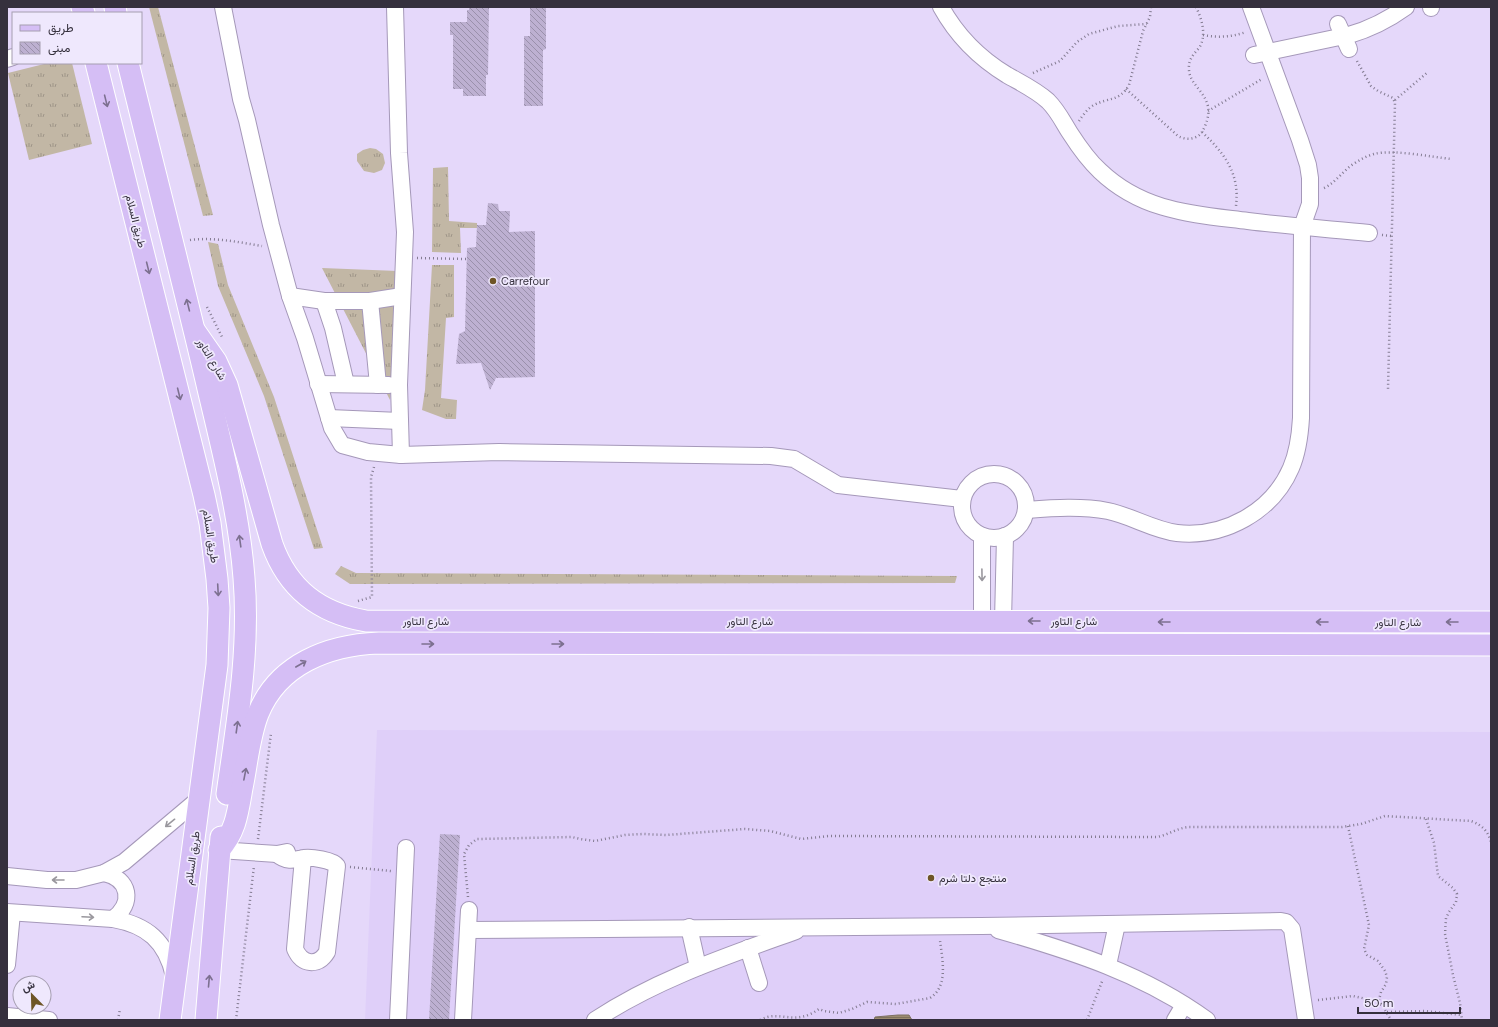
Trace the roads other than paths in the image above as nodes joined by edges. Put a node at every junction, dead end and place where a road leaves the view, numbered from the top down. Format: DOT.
graph roads {
  1 [pos="223,7"];
  2 [pos="395,7"];
  3 [pos="941,7"];
  4 [pos="1251,7"];
  5 [pos="1406,7"];
  6 [pos="1261,54"];
  7 [pos="96,64"];
  8 [pos="128,64"];
  9 [pos="1302,227"];
  10 [pos="1369,233"];
  11 [pos="290,296"];
  12 [pos="402,296"];
  13 [pos="324,301"];
  14 [pos="370,301"];
  15 [pos="194,331"];
  16 [pos="318,384"];
  17 [pos="346,384"];
  18 [pos="378,385"];
  19 [pos="399,385"];
  20 [pos="329,418"];
  21 [pos="400,421"];
  22 [pos="401,455"];
  23 [pos="962,499"];
  24 [pos="1026,510"];
  25 [pos="982,536"];
  26 [pos="1005,536"];
  27 [pos="404,621"];
  28 [pos="982,621"];
  29 [pos="1003,621"];
  30 [pos="1198,622"];
  31 [pos="1491,622"];
  32 [pos="404,644"];
  33 [pos="1196,645"];
  34 [pos="1470,645"];
  35 [pos="1491,645"];
  36 [pos="1491,659"];
  37 [pos="200,798"];
  38 [pos="406,848"];
  39 [pos="220,850"];
  40 [pos="303,858"];
  41 [pos="104,873"];
  42 [pos="7,876"];
  43 [pos="469,910"];
  44 [pos="10,913"];
  45 [pos="113,919"];
  46 [pos="1117,924"];
  47 [pos="981,926"];
  48 [pos="688,927"];
  49 [pos="807,927"];
  50 [pos="468,930"];
  51 [pos="748,948"];
  52 [pos="7,965"];
  53 [pos="1108,965"];
  54 [pos="698,967"];
  55 [pos="175,978"];
  56 [pos="759,983"];
  57 [pos="1184,1005"];
  58 [pos="7,1016"];
  59 [pos="49,1020"];
  60 [pos="170,1020"];
  61 [pos="206,1020"];
  62 [pos="398,1020"];
  63 [pos="463,1020"];
  64 [pos="595,1020"];
  65 [pos="1175,1020"];
  66 [pos="1207,1020"];
  67 [pos="1306,1020"];
  1 -- 11 [label="street"];
  2 -- 12 [label="street"];
  3 -- 9 [label="street"];
  4 -- 6 [label="street"];
  5 -- 6 [label="street"];
  6 -- 9 [label="street"];
  7 -- 37 [label="main road, طريق السلام, one-way"];
  15 -- 8 [label="main road, one-way"];
  9 -- 10 [label="street"];
  9 -- 24 [label="street"];
  11 -- 13 [label="street"];
  11 -- 16 [label="street"];
  12 -- 14 [label="street"];
  12 -- 19 [label="street"];
  13 -- 14 [label="street"];
  13 -- 17 [label="street"];
  14 -- 18 [label="street"];
  15 -- 27 [label="main road, شارع التاور"];
  39 -- 15 [label="main road, one-way"];
  16 -- 17 [label="street"];
  16 -- 20 [label="street"];
  17 -- 18 [label="street"];
  18 -- 19 [label="street"];
  19 -- 21 [label="street"];
  20 -- 21 [label="street"];
  20 -- 22 [label="street"];
  21 -- 22 [label="street"];
  22 -- 23 [label="street"];
  23 -- 24 [label="street"];
  23 -- 25 [label="street"];
  24 -- 26 [label="street"];
  25 -- 26 [label="street"];
  25 -- 28 [label="street, one-way"];
  26 -- 29 [label="street"];
  27 -- 28 [label="main road, شارع التاور"];
  27 -- 32 [label="main road"];
  28 -- 29 [label="main road, شارع التاور"];
  30 -- 29 [label="main road, شارع التاور, one-way"];
  31 -- 30 [label="main road, شارع التاور, one-way"];
  30 -- 33 [label="main road"];
  32 -- 33 [label="main road, شارع التاور, one-way"];
  39 -- 32 [label="main road, شارع التاور, one-way"];
  33 -- 34 [label="main road, شارع التاور"];
  34 -- 35 [label="main road, شارع التاور"];
  34 -- 36 [label="main road"];
  37 -- 41 [label="street, one-way"];
  37 -- 55 [label="main road, طريق السلام"];
  38 -- 62 [label="street"];
  39 -- 40 [label="street"];
  61 -- 39 [label="main road, one-way"];
  40 -- 40 [label="street"];
  41 -- 42 [label="street, one-way"];
  41 -- 45 [label="street"];
  43 -- 50 [label="street"];
  44 -- 45 [label="street, one-way"];
  44 -- 52 [label="street"];
  45 -- 55 [label="street"];
  46 -- 47 [label="street"];
  46 -- 53 [label="street"];
  46 -- 67 [label="street"];
  47 -- 49 [label="street"];
  47 -- 53 [label="street"];
  48 -- 49 [label="street"];
  48 -- 50 [label="street"];
  48 -- 54 [label="street"];
  49 -- 51 [label="street"];
  50 -- 63 [label="street"];
  51 -- 54 [label="street"];
  51 -- 56 [label="street"];
  53 -- 57 [label="street"];
  54 -- 64 [label="street"];
  55 -- 60 [label="main road, طريق السلام"];
  57 -- 65 [label="street"];
  57 -- 66 [label="street"];
  58 -- 59 [label="street"];
}
